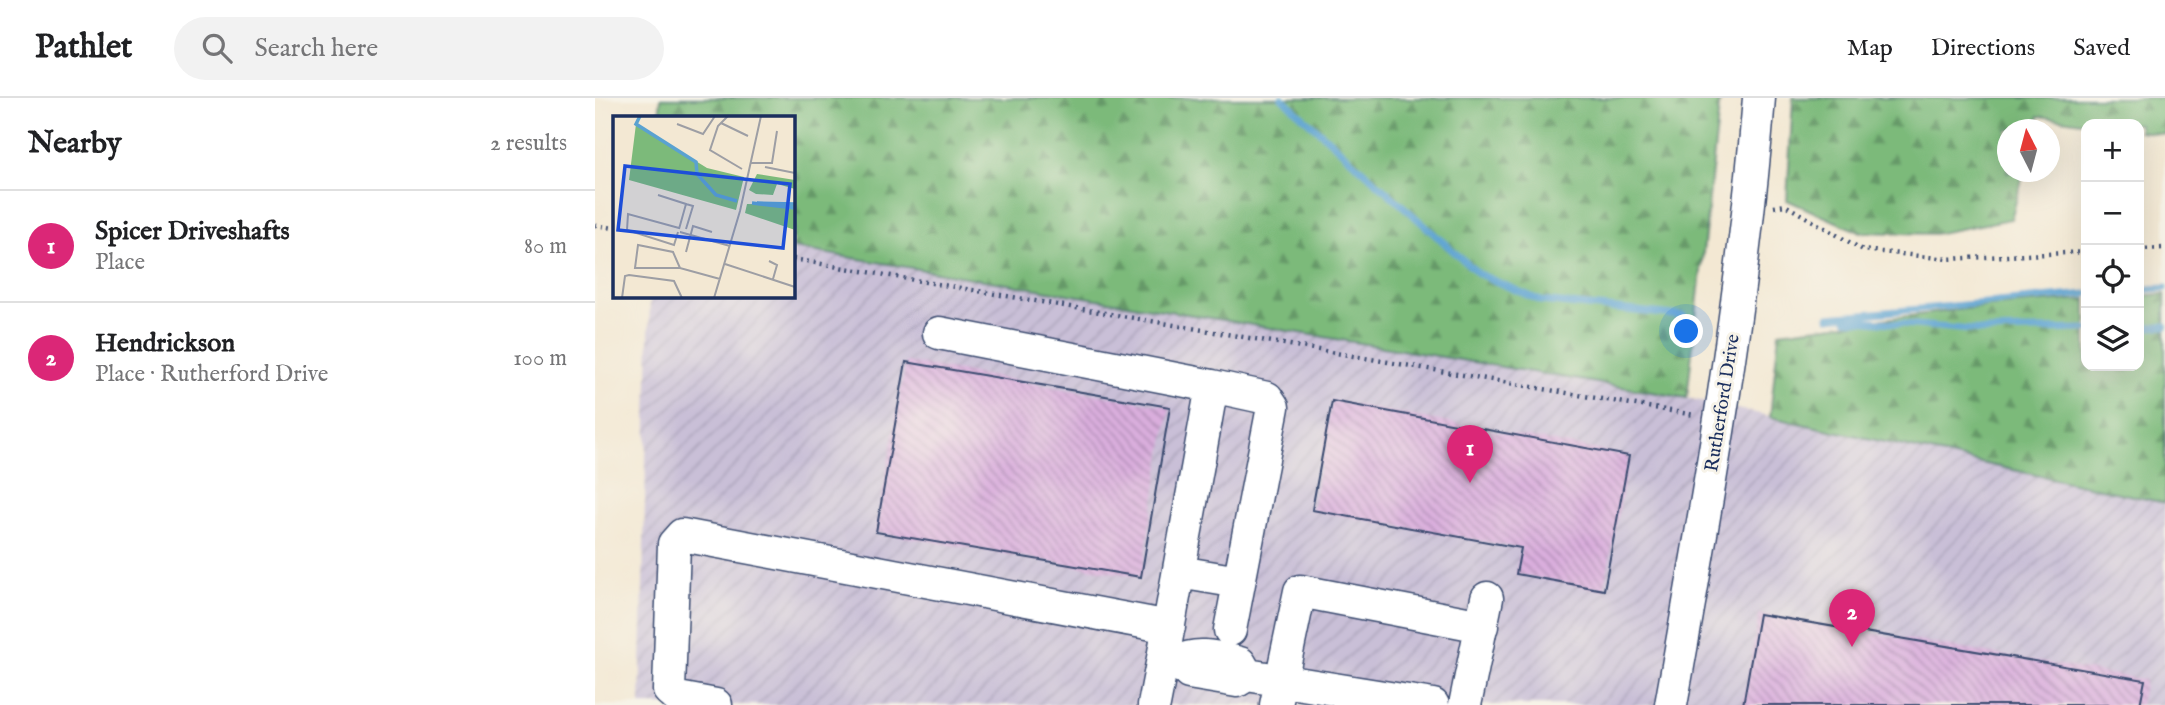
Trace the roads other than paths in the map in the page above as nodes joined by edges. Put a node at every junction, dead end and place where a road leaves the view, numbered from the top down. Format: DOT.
graph roads {
  1 [pos="1759,98"];
  2 [pos="939,333"];
  3 [pos="1212,386"];
  4 [pos="1179,572"];
  5 [pos="1239,582"];
  6 [pos="1169,627"];
  7 [pos="1230,630"];
  8 [pos="1171,660"];
  9 [pos="1278,693"];
  10 [pos="716,705"];
  11 [pos="1154,705"];
  12 [pos="1433,705"];
  13 [pos="1465,705"];
  14 [pos="1671,705"];
  1 -- 14 [label="street, Rutherford Drive"];
  2 -- 3 [label="street"];
  3 -- 4 [label="street"];
  3 -- 5 [label="street"];
  4 -- 5 [label="street"];
  4 -- 6 [label="street"];
  5 -- 7 [label="street"];
  6 -- 8 [label="street"];
  6 -- 10 [label="street"];
  8 -- 9 [label="street"];
  8 -- 11 [label="street"];
  9 -- 12 [label="street"];
  9 -- 13 [label="street"];
}
